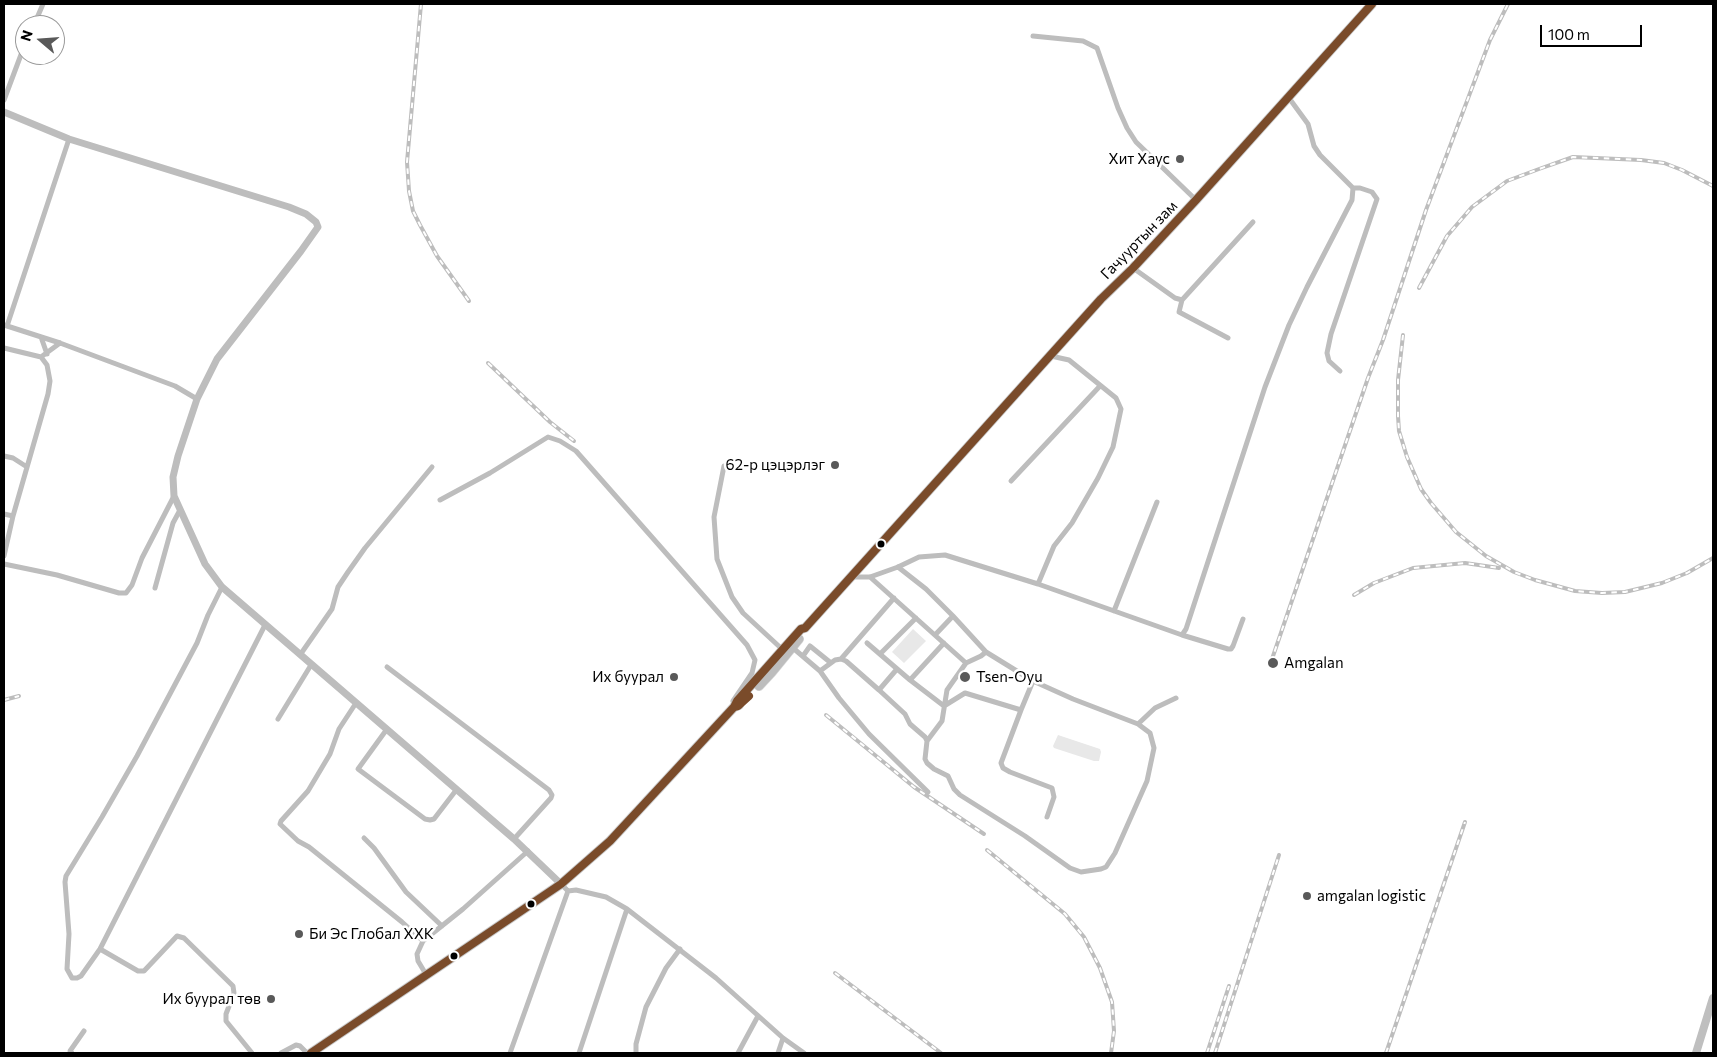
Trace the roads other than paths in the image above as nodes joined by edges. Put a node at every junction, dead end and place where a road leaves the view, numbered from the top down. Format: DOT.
graph roads {
  1 [pos="1372,4"];
  2 [pos="1033,36"];
  3 [pos="17,65"];
  4 [pos="1289,98"];
  5 [pos="4,100"];
  6 [pos="4,112"];
  7 [pos="68,139"];
  8 [pos="1353,188"];
  9 [pos="1196,200"];
  10 [pos="1253,222"];
  11 [pos="1133,268"];
  12 [pos="1182,300"];
  13 [pos="5,326"];
  14 [pos="40,337"];
  15 [pos="1228,338"];
  16 [pos="60,344"];
  17 [pos="4,348"];
  18 [pos="47,354"];
  19 [pos="1051,356"];
  20 [pos="41,358"];
  21 [pos="1340,371"];
  22 [pos="1100,386"];
  23 [pos="197,399"];
  24 [pos="4,456"];
  25 [pos="724,466"];
  26 [pos="27,467"];
  27 [pos="432,467"];
  28 [pos="1011,481"];
  29 [pos="174,496"];
  30 [pos="440,500"];
  31 [pos="1157,502"];
  32 [pos="180,510"];
  33 [pos="4,514"];
  34 [pos="13,516"];
  35 [pos="4,556"];
  36 [pos="4,564"];
  37 [pos="898,567"];
  38 [pos="851,577"];
  39 [pos="870,577"];
  40 [pos="1038,584"];
  41 [pos="222,587"];
  42 [pos="155,588"];
  43 [pos="894,598"];
  44 [pos="1114,611"];
  45 [pos="953,616"];
  46 [pos="916,618"];
  47 [pos="1242,620"];
  48 [pos="265,624"];
  49 [pos="805,628"];
  50 [pos="935,635"];
  51 [pos="1182,635"];
  52 [pos="868,643"];
  53 [pos="944,643"];
  54 [pos="793,648"];
  55 [pos="783,650"];
  56 [pos="986,652"];
  57 [pos="880,654"];
  58 [pos="300,655"];
  59 [pos="803,656"];
  60 [pos="841,659"];
  61 [pos="831,663"];
  62 [pos="966,663"];
  63 [pos="311,665"];
  64 [pos="387,667"];
  65 [pos="897,670"];
  66 [pos="820,671"];
  67 [pos="910,680"];
  68 [pos="1033,681"];
  69 [pos="879,690"];
  70 [pos="1176,698"];
  71 [pos="356,702"];
  72 [pos="733,706"];
  73 [pos="944,706"];
  74 [pos="1020,710"];
  75 [pos="278,719"];
  76 [pos="1138,724"];
  77 [pos="387,729"];
  78 [pos="927,741"];
  79 [pos="457,789"];
  80 [pos="928,792"];
  81 [pos="1047,817"];
  82 [pos="364,838"];
  83 [pos="514,839"];
  84 [pos="528,851"];
  85 [pos="564,887"];
  86 [pos="627,909"];
  87 [pos="442,926"];
  88 [pos="423,941"];
  89 [pos="100,949"];
  90 [pos="680,949"];
  91 [pos="427,976"];
  92 [pos="1713,998"];
  93 [pos="758,1016"];
  94 [pos="84,1031"];
  95 [pos="784,1038"];
  96 [pos="72,1053"];
  97 [pos="252,1053"];
  98 [pos="281,1053"];
  99 [pos="309,1053"];
  100 [pos="510,1053"];
  101 [pos="579,1053"];
  102 [pos="636,1053"];
  103 [pos="738,1053"];
  104 [pos="778,1053"];
  105 [pos="804,1053"];
  106 [pos="1696,1053"];
  1 -- 4 [label="highway, Гачууртын зам"];
  2 -- 9 [label="street"];
  3 -- 5 [label="street"];
  4 -- 8 [label="street"];
  4 -- 9 [label="highway, Гачууртын зам"];
  6 -- 7 [label="street"];
  7 -- 13 [label="street"];
  7 -- 23 [label="street"];
  8 -- 21 [label="street"];
  8 -- 51 [label="street"];
  9 -- 11 [label="highway, Гачууртын зам"];
  10 -- 12 [label="street"];
  11 -- 12 [label="street"];
  11 -- 19 [label="highway, Гачууртын зам"];
  12 -- 15 [label="street"];
  13 -- 14 [label="street"];
  14 -- 16 [label="street"];
  14 -- 18 [label="street"];
  16 -- 18 [label="street"];
  16 -- 23 [label="street"];
  17 -- 20 [label="street"];
  18 -- 20 [label="street"];
  19 -- 22 [label="street"];
  19 -- 38 [label="highway, Гачууртын зам"];
  20 -- 26 [label="street"];
  22 -- 28 [label="street"];
  22 -- 40 [label="street"];
  23 -- 29 [label="street"];
  24 -- 26 [label="street"];
  25 -- 55 [label="street"];
  26 -- 34 [label="street"];
  27 -- 58 [label="street"];
  29 -- 32 [label="street"];
  29 -- 36 [label="street"];
  30 -- 72 [label="street"];
  31 -- 44 [label="street"];
  32 -- 41 [label="street"];
  32 -- 42 [label="street"];
  33 -- 34 [label="street"];
  34 -- 35 [label="street"];
  37 -- 39 [label="street"];
  37 -- 40 [label="street"];
  37 -- 45 [label="street"];
  38 -- 39 [label="street"];
  38 -- 49 [label="highway, Гачууртын зам"];
  39 -- 43 [label="street"];
  40 -- 44 [label="street"];
  41 -- 48 [label="street"];
  41 -- 89 [label="street"];
  43 -- 46 [label="street"];
  43 -- 60 [label="street"];
  44 -- 51 [label="street"];
  45 -- 50 [label="street"];
  45 -- 56 [label="street"];
  46 -- 50 [label="street"];
  46 -- 57 [label="street"];
  47 -- 51 [label="street"];
  48 -- 58 [label="street"];
  48 -- 89 [label="street"];
  49 -- 54 [label="highway, Гачууртын зам"];
  49 -- 55 [label="highway, Гачууртын зам"];
  50 -- 53 [label="street"];
  52 -- 57 [label="street"];
  53 -- 62 [label="street"];
  53 -- 67 [label="street"];
  54 -- 59 [label="street"];
  54 -- 72 [label="highway, Гачууртын зам"];
  55 -- 72 [label="highway, Гачууртын зам"];
  56 -- 62 [label="street"];
  56 -- 68 [label="street"];
  57 -- 65 [label="street"];
  58 -- 63 [label="street"];
  59 -- 61 [label="street"];
  59 -- 66 [label="street"];
  60 -- 61 [label="street"];
  60 -- 69 [label="street"];
  61 -- 66 [label="street"];
  62 -- 73 [label="street"];
  63 -- 71 [label="street"];
  63 -- 75 [label="street"];
  64 -- 83 [label="street"];
  65 -- 67 [label="street"];
  65 -- 69 [label="street"];
  66 -- 80 [label="street"];
  67 -- 73 [label="street"];
  68 -- 74 [label="street"];
  68 -- 76 [label="street"];
  69 -- 78 [label="street"];
  70 -- 76 [label="street"];
  71 -- 77 [label="street"];
  71 -- 88 [label="street"];
  72 -- 85 [label="highway, Гачууртын зам"];
  73 -- 74 [label="street"];
  73 -- 78 [label="street"];
  74 -- 81 [label="street"];
  76 -- 78 [label="street"];
  77 -- 79 [label="street"];
  77 -- 79 [label="street"];
  79 -- 83 [label="street"];
  82 -- 87 [label="street"];
  83 -- 84 [label="street"];
  84 -- 85 [label="street"];
  84 -- 87 [label="street"];
  85 -- 86 [label="street"];
  85 -- 91 [label="highway, Гачууртын зам"];
  85 -- 100 [label="street"];
  86 -- 90 [label="street"];
  86 -- 101 [label="street"];
  87 -- 88 [label="street"];
  88 -- 91 [label="street"];
  89 -- 97 [label="street"];
  90 -- 93 [label="street"];
  90 -- 102 [label="street"];
  91 -- 99 [label="highway, Гачууртын зам"];
  92 -- 106 [label="main road"];
  93 -- 95 [label="street"];
  93 -- 103 [label="street"];
  94 -- 96 [label="street"];
  95 -- 104 [label="street"];
  95 -- 105 [label="street"];
  98 -- 99 [label="street"];
}
